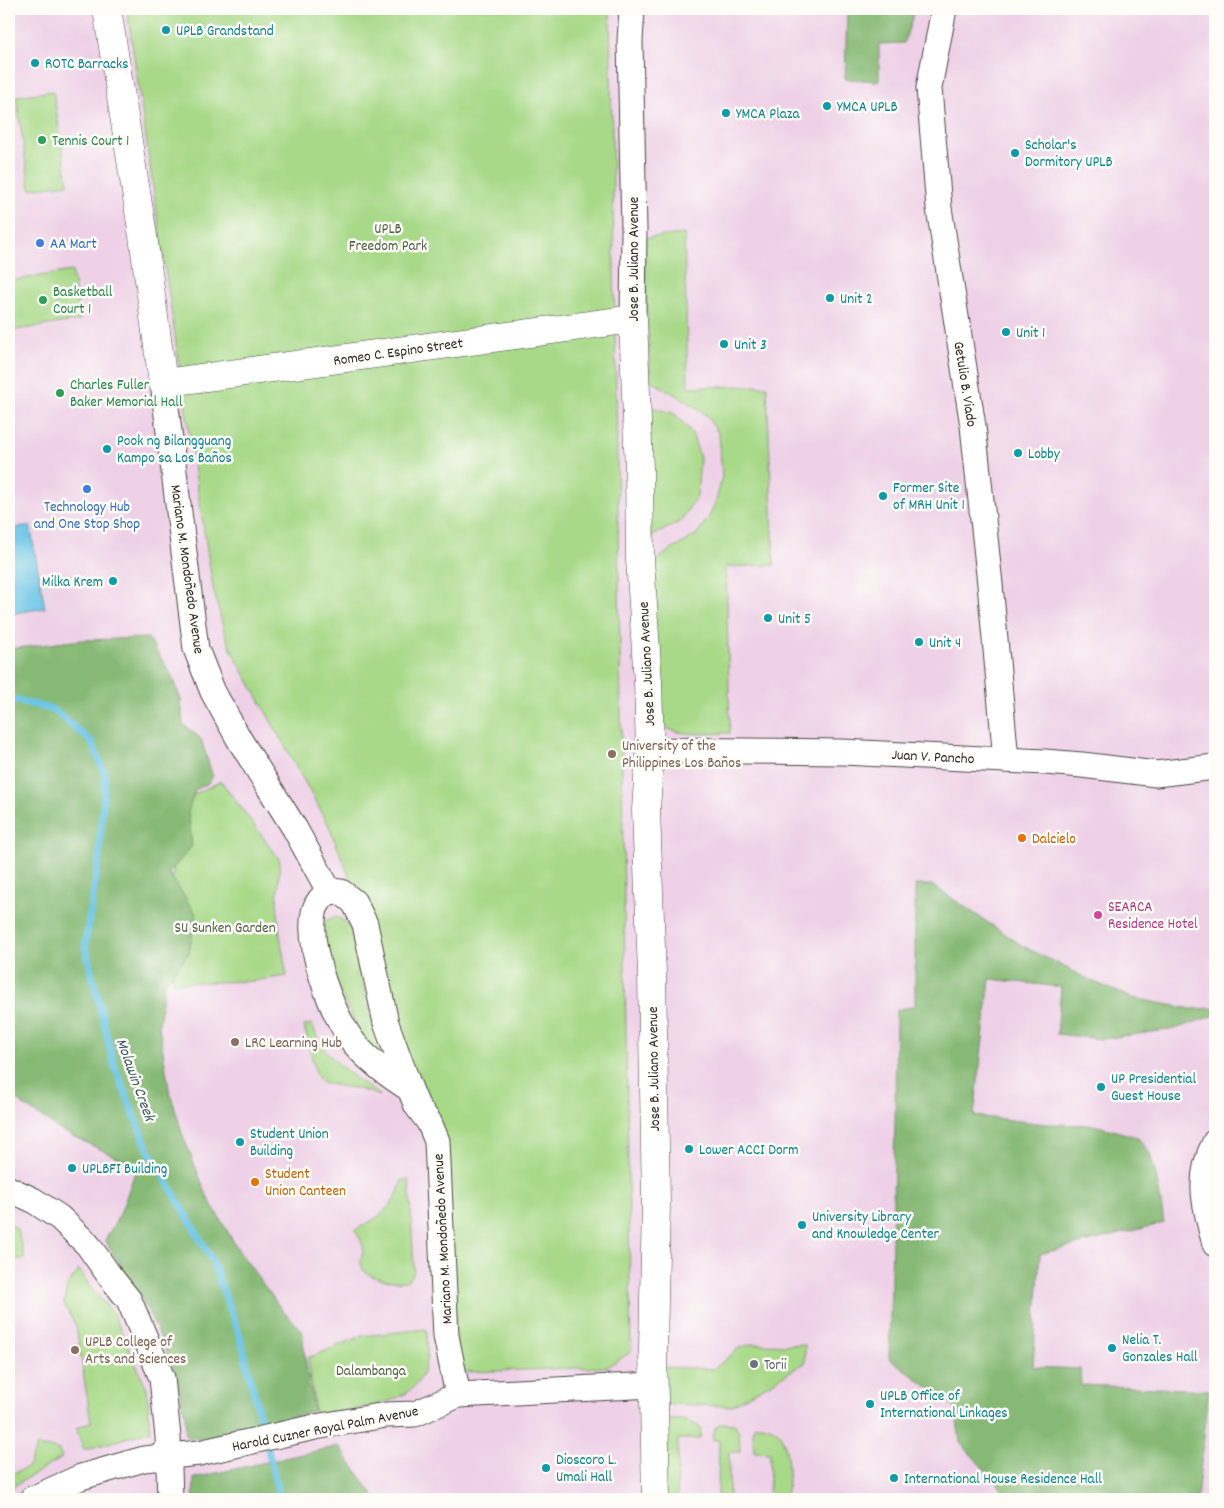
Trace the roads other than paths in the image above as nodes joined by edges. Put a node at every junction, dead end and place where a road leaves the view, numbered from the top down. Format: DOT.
graph roads {
  1 [pos="107,9"];
  2 [pos="632,9"];
  3 [pos="944,9"];
  4 [pos="633,318"];
  5 [pos="163,383"];
  6 [pos="650,750"];
  7 [pos="1006,760"];
  8 [pos="1215,767"];
  9 [pos="329,892"];
  10 [pos="410,1090"];
  11 [pos="1215,1142"];
  12 [pos="9,1189"];
  13 [pos="1215,1244"];
  14 [pos="653,1385"];
  15 [pos="458,1395"];
  16 [pos="169,1457"];
  17 [pos="32,1499"];
  18 [pos="170,1499"];
  19 [pos="656,1499"];
  1 -- 5 [label="street, Mariano M. Mondoñedo Avenue"];
  2 -- 4 [label="street, Jose B. Juliano Avenue"];
  3 -- 7 [label="street, Getulio B. Viado"];
  4 -- 5 [label="street, Romeo C. Espino Street"];
  4 -- 6 [label="street, Jose B. Juliano Avenue"];
  5 -- 9 [label="street, Mariano M. Mondoñedo Avenue"];
  6 -- 7 [label="street, Juan V. Pancho"];
  6 -- 14 [label="street, Jose B. Juliano Avenue"];
  7 -- 8 [label="street, Juan V. Pancho"];
  9 -- 10 [label="street, Mariano M. Mondoñedo Avenue"];
  9 -- 10 [label="street, Mariano M. Mondoñedo Avenue"];
  10 -- 15 [label="street, Mariano M. Mondoñedo Avenue"];
  11 -- 13 [label="street"];
  12 -- 16 [label="street"];
  14 -- 15 [label="street, Harold Cuzner Royal Palm Avenue"];
  14 -- 19 [label="street, Jose B. Juliano Avenue"];
  15 -- 16 [label="street, Harold Cuzner Royal Palm Avenue"];
  16 -- 17 [label="street, Harold Cuzner Royal Palm Avenue"];
  16 -- 18 [label="street"];
}
